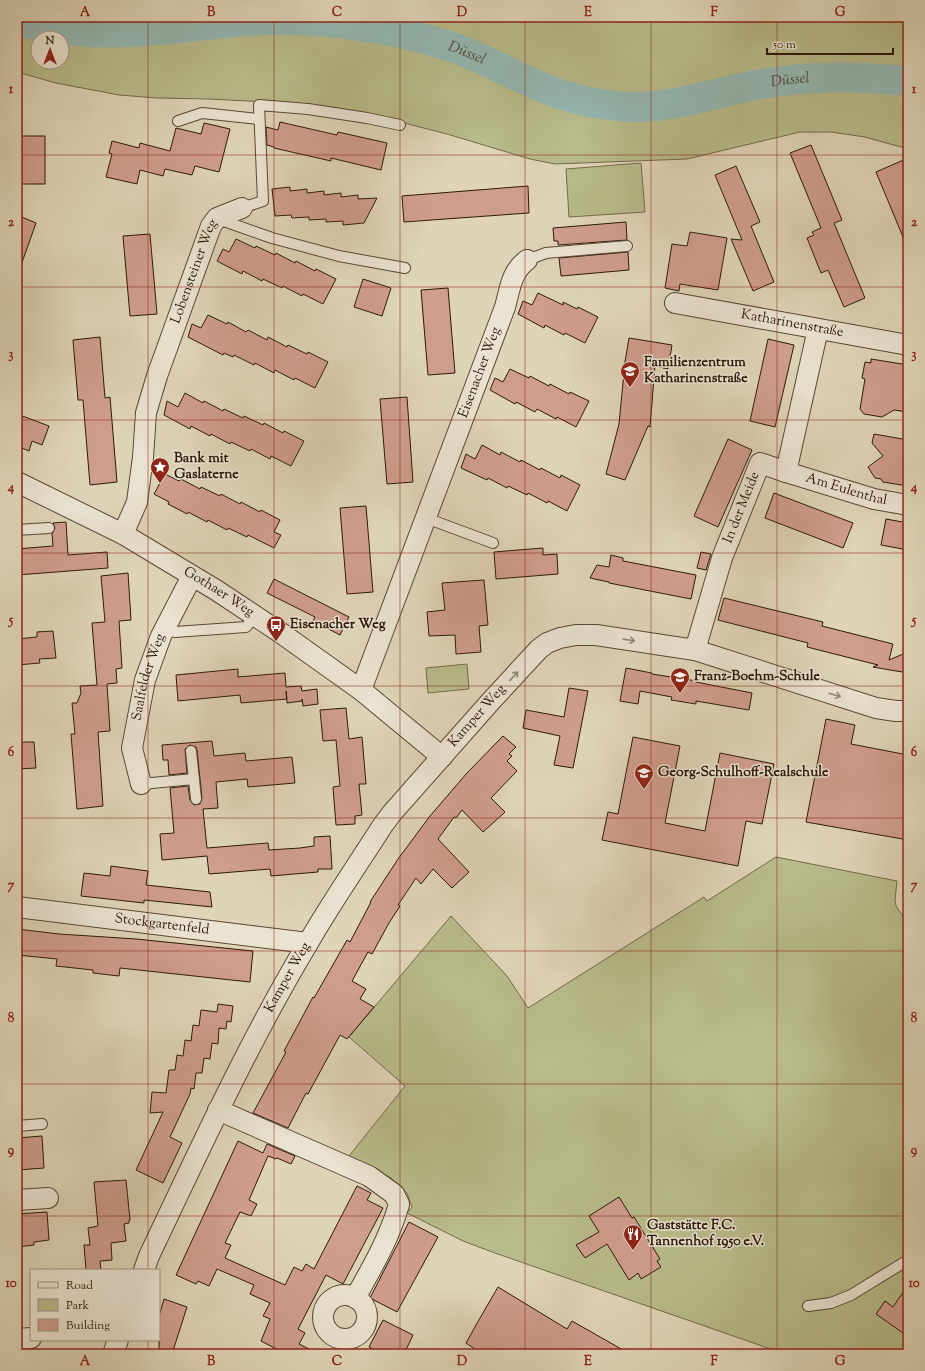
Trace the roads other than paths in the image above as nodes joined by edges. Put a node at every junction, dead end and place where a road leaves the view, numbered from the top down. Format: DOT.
graph roads {
  1 [pos="259,119"];
  2 [pos="178,121"];
  3 [pos="400,126"];
  4 [pos="242,208"];
  5 [pos="217,218"];
  6 [pos="627,246"];
  7 [pos="527,260"];
  8 [pos="405,268"];
  9 [pos="675,303"];
  10 [pos="818,329"];
  11 [pos="908,345"];
  12 [pos="786,472"];
  13 [pos="17,482"];
  14 [pos="908,505"];
  15 [pos="426,518"];
  16 [pos="48,528"];
  17 [pos="17,530"];
  18 [pos="123,534"];
  19 [pos="493,543"];
  20 [pos="192,576"];
  21 [pos="255,616"];
  22 [pos="165,627"];
  23 [pos="695,650"];
  24 [pos="361,690"];
  25 [pos="908,711"];
  26 [pos="190,751"];
  27 [pos="442,757"];
  28 [pos="194,779"];
  29 [pos="141,784"];
  30 [pos="196,799"];
  31 [pos="17,907"];
  32 [pos="308,943"];
  33 [pos="218,1110"];
  34 [pos="42,1124"];
  35 [pos="17,1126"];
  36 [pos="48,1198"];
  37 [pos="17,1200"];
  38 [pos="908,1260"];
  39 [pos="144,1269"];
  40 [pos="356,1298"];
  41 [pos="808,1306"];
  42 [pos="30,1338"];
  43 [pos="17,1339"];
  44 [pos="118,1341"];
  45 [pos="113,1354"];
  1 -- 2 [label="lane"];
  1 -- 3 [label="lane, Lobensteiner Weg"];
  1 -- 4 [label="lane, Lobensteiner Weg"];
  4 -- 5 [label="street, Lobensteiner Weg"];
  5 -- 8 [label="lane"];
  5 -- 18 [label="street, Lobensteiner Weg"];
  6 -- 7 [label="lane"];
  7 -- 15 [label="street, Eisenacher Weg"];
  9 -- 10 [label="street, Katharinenstraße"];
  10 -- 11 [label="street, Katharinenstraße"];
  10 -- 12 [label="street"];
  12 -- 14 [label="street, Am Eulenthal"];
  12 -- 23 [label="street, In der Meide"];
  13 -- 18 [label="street, Gothaer Weg"];
  15 -- 19 [label="lane"];
  15 -- 24 [label="street, Eisenacher Weg"];
  16 -- 17 [label="lane"];
  18 -- 20 [label="street, Gothaer Weg"];
  20 -- 21 [label="street, Gothaer Weg"];
  20 -- 22 [label="street, Saalfelder Weg"];
  21 -- 22 [label="lane"];
  21 -- 24 [label="street, Gothaer Weg"];
  22 -- 29 [label="street, Saalfelder Weg"];
  23 -- 25 [label="street, Kamper Weg, one-way"];
  27 -- 23 [label="street, Kamper Weg, one-way"];
  24 -- 27 [label="street, Gothaer Weg"];
  26 -- 28 [label="lane"];
  27 -- 32 [label="street, Kamper Weg"];
  28 -- 29 [label="lane"];
  28 -- 30 [label="lane"];
  31 -- 32 [label="street, Stockgartenfeld"];
  32 -- 33 [label="street, Kamper Weg"];
  33 -- 39 [label="street, Kamper Weg"];
  33 -- 40 [label="street"];
  34 -- 35 [label="lane"];
  36 -- 37 [label="street"];
  38 -- 41 [label="lane"];
  42 -- 43 [label="street"];
  44 -- 45 [label="street"];
}
